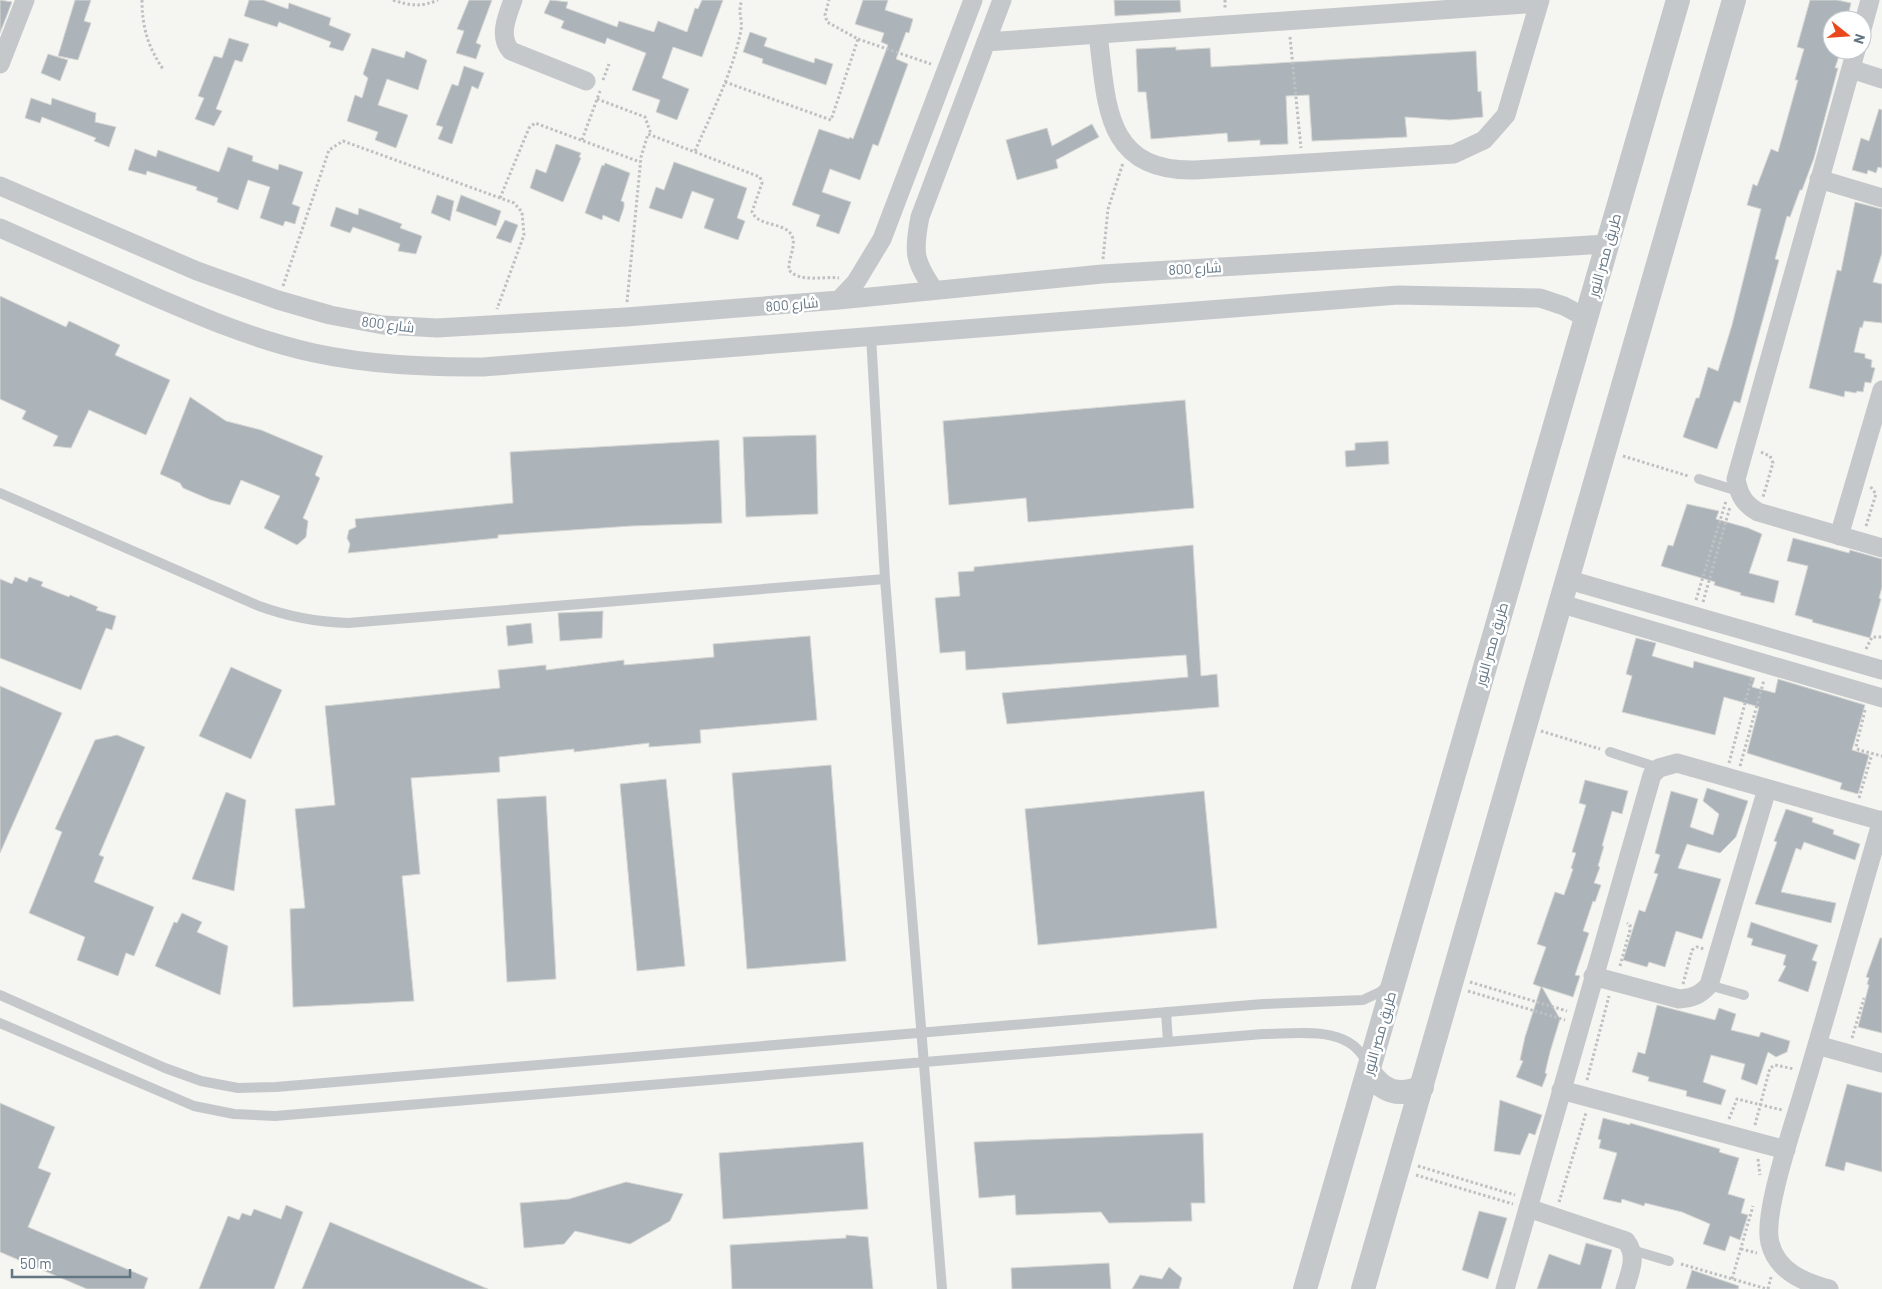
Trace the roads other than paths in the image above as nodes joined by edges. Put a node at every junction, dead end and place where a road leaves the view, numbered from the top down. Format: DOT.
graph roads {
  1 [pos="25,0"];
  2 [pos="513,0"];
  3 [pos="973,0"];
  4 [pos="1002,0"];
  5 [pos="1678,0"];
  6 [pos="1540,1"];
  7 [pos="1727,4"];
  8 [pos="1392,7"];
  9 [pos="1098,34"];
  10 [pos="986,42"];
  11 [pos="1853,60"];
  12 [pos="0,64"];
  13 [pos="1851,69"];
  14 [pos="1882,79"];
  15 [pos="586,81"];
  16 [pos="1819,179"];
  17 [pos="0,186"];
  18 [pos="1882,198"];
  19 [pos="0,228"];
  20 [pos="1607,244"];
  21 [pos="934,290"];
  22 [pos="839,300"];
  23 [pos="1586,318"];
  24 [pos="871,336"];
  25 [pos="1882,390"];
  26 [pos="1698,479"];
  27 [pos="1734,490"];
  28 [pos="0,493"];
  29 [pos="1839,536"];
  30 [pos="1882,548"];
  31 [pos="885,579"];
  32 [pos="1569,580"];
  33 [pos="1562,604"];
  34 [pos="1786,643"];
  35 [pos="1768,665"];
  36 [pos="1882,670"];
  37 [pos="1876,696"];
  38 [pos="1610,752"];
  39 [pos="1659,768"];
  40 [pos="1767,788"];
  41 [pos="1882,820"];
  42 [pos="1594,976"];
  43 [pos="1394,980"];
  44 [pos="1709,985"];
  45 [pos="0,994"];
  46 [pos="1744,996"];
  47 [pos="1166,1012"];
  48 [pos="0,1023"];
  49 [pos="921,1033"];
  50 [pos="1168,1042"];
  51 [pos="1817,1045"];
  52 [pos="924,1062"];
  53 [pos="1882,1063"];
  54 [pos="1368,1071"];
  55 [pos="1422,1087"];
  56 [pos="1561,1090"];
  57 [pos="1786,1150"];
  58 [pos="1529,1204"];
  59 [pos="1632,1250"];
  60 [pos="1669,1261"];
  61 [pos="942,1289"];
  62 [pos="1305,1289"];
  63 [pos="1364,1289"];
  64 [pos="1504,1289"];
  65 [pos="1625,1289"];
  66 [pos="1829,1289"];
  1 -- 12 [label="street"];
  2 -- 15 [label="street"];
  3 -- 22 [label="street"];
  4 -- 10 [label="street"];
  5 -- 20 [label="street, طريق مصر النور"];
  6 -- 8 [label="street"];
  6 -- 9 [label="street"];
  7 -- 32 [label="street"];
  8 -- 9 [label="street"];
  9 -- 10 [label="street"];
  10 -- 21 [label="street"];
  11 -- 13 [label="street"];
  13 -- 14 [label="street"];
  13 -- 16 [label="street"];
  16 -- 18 [label="street"];
  16 -- 27 [label="street"];
  17 -- 22 [label="street, شارع 800"];
  19 -- 24 [label="street"];
  20 -- 21 [label="street, شارع 800"];
  20 -- 23 [label="street, طريق مصر النور"];
  21 -- 22 [label="street, شارع 800"];
  23 -- 24 [label="street"];
  23 -- 43 [label="street, طريق مصر النور"];
  24 -- 31 [label="lane"];
  25 -- 29 [label="street"];
  26 -- 27 [label="lane"];
  27 -- 29 [label="street"];
  28 -- 31 [label="lane"];
  29 -- 30 [label="street"];
  31 -- 49 [label="lane"];
  32 -- 33 [label="street"];
  32 -- 34 [label="street"];
  33 -- 35 [label="street"];
  33 -- 55 [label="street"];
  34 -- 35 [label="street"];
  34 -- 36 [label="street"];
  35 -- 37 [label="street"];
  38 -- 39 [label="lane"];
  39 -- 40 [label="street"];
  39 -- 42 [label="street"];
  40 -- 41 [label="street"];
  40 -- 44 [label="street"];
  41 -- 51 [label="street"];
  42 -- 44 [label="street"];
  42 -- 56 [label="street"];
  43 -- 47 [label="lane"];
  43 -- 54 [label="street, طريق مصر النور"];
  44 -- 46 [label="lane"];
  45 -- 49 [label="lane"];
  47 -- 49 [label="lane"];
  47 -- 50 [label="lane"];
  48 -- 52 [label="lane"];
  49 -- 52 [label="lane"];
  50 -- 52 [label="lane"];
  50 -- 54 [label="lane"];
  51 -- 53 [label="street"];
  51 -- 57 [label="street"];
  52 -- 61 [label="lane"];
  54 -- 55 [label="street"];
  54 -- 62 [label="street, طريق مصر النور"];
  55 -- 63 [label="street"];
  56 -- 57 [label="street"];
  56 -- 58 [label="street"];
  57 -- 66 [label="street"];
  58 -- 59 [label="street"];
  58 -- 64 [label="street"];
  59 -- 60 [label="lane"];
  59 -- 65 [label="street"];
}
